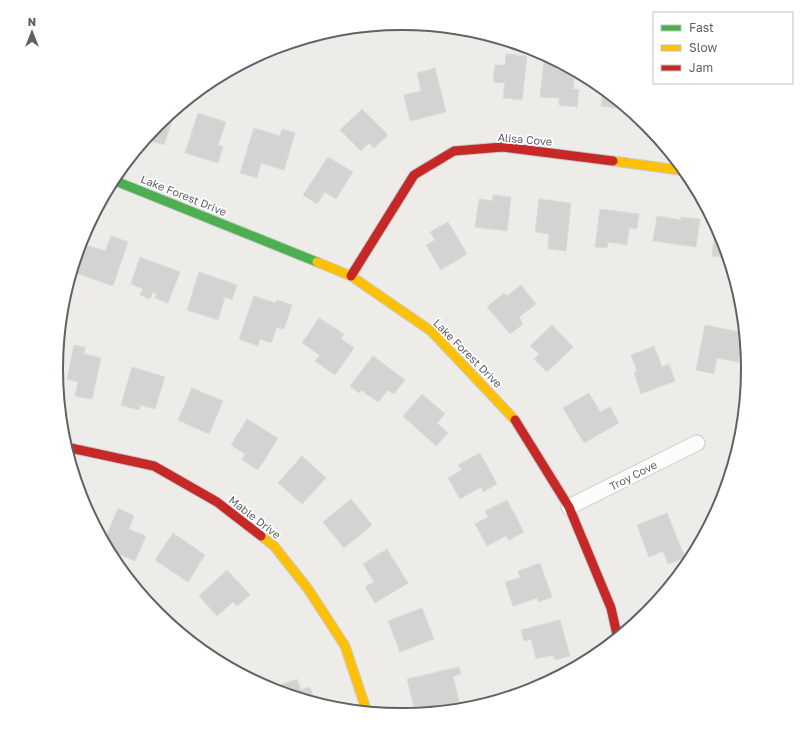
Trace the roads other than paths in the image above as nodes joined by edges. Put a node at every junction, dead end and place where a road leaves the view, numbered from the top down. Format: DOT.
graph roads {
  1 [pos="677,170"];
  2 [pos="119,182"];
  3 [pos="350,276"];
  4 [pos="697,443"];
  5 [pos="73,449"];
  6 [pos="569,507"];
  7 [pos="617,633"];
  8 [pos="366,707"];
  1 -- 3 [label="street, Alisa Cove"];
  2 -- 3 [label="street, Lake Forest Drive"];
  3 -- 6 [label="street, Lake Forest Drive"];
  4 -- 6 [label="street, Troy Cove"];
  5 -- 8 [label="street, Mable Drive"];
  6 -- 7 [label="street, Lake Forest Drive"];
}
